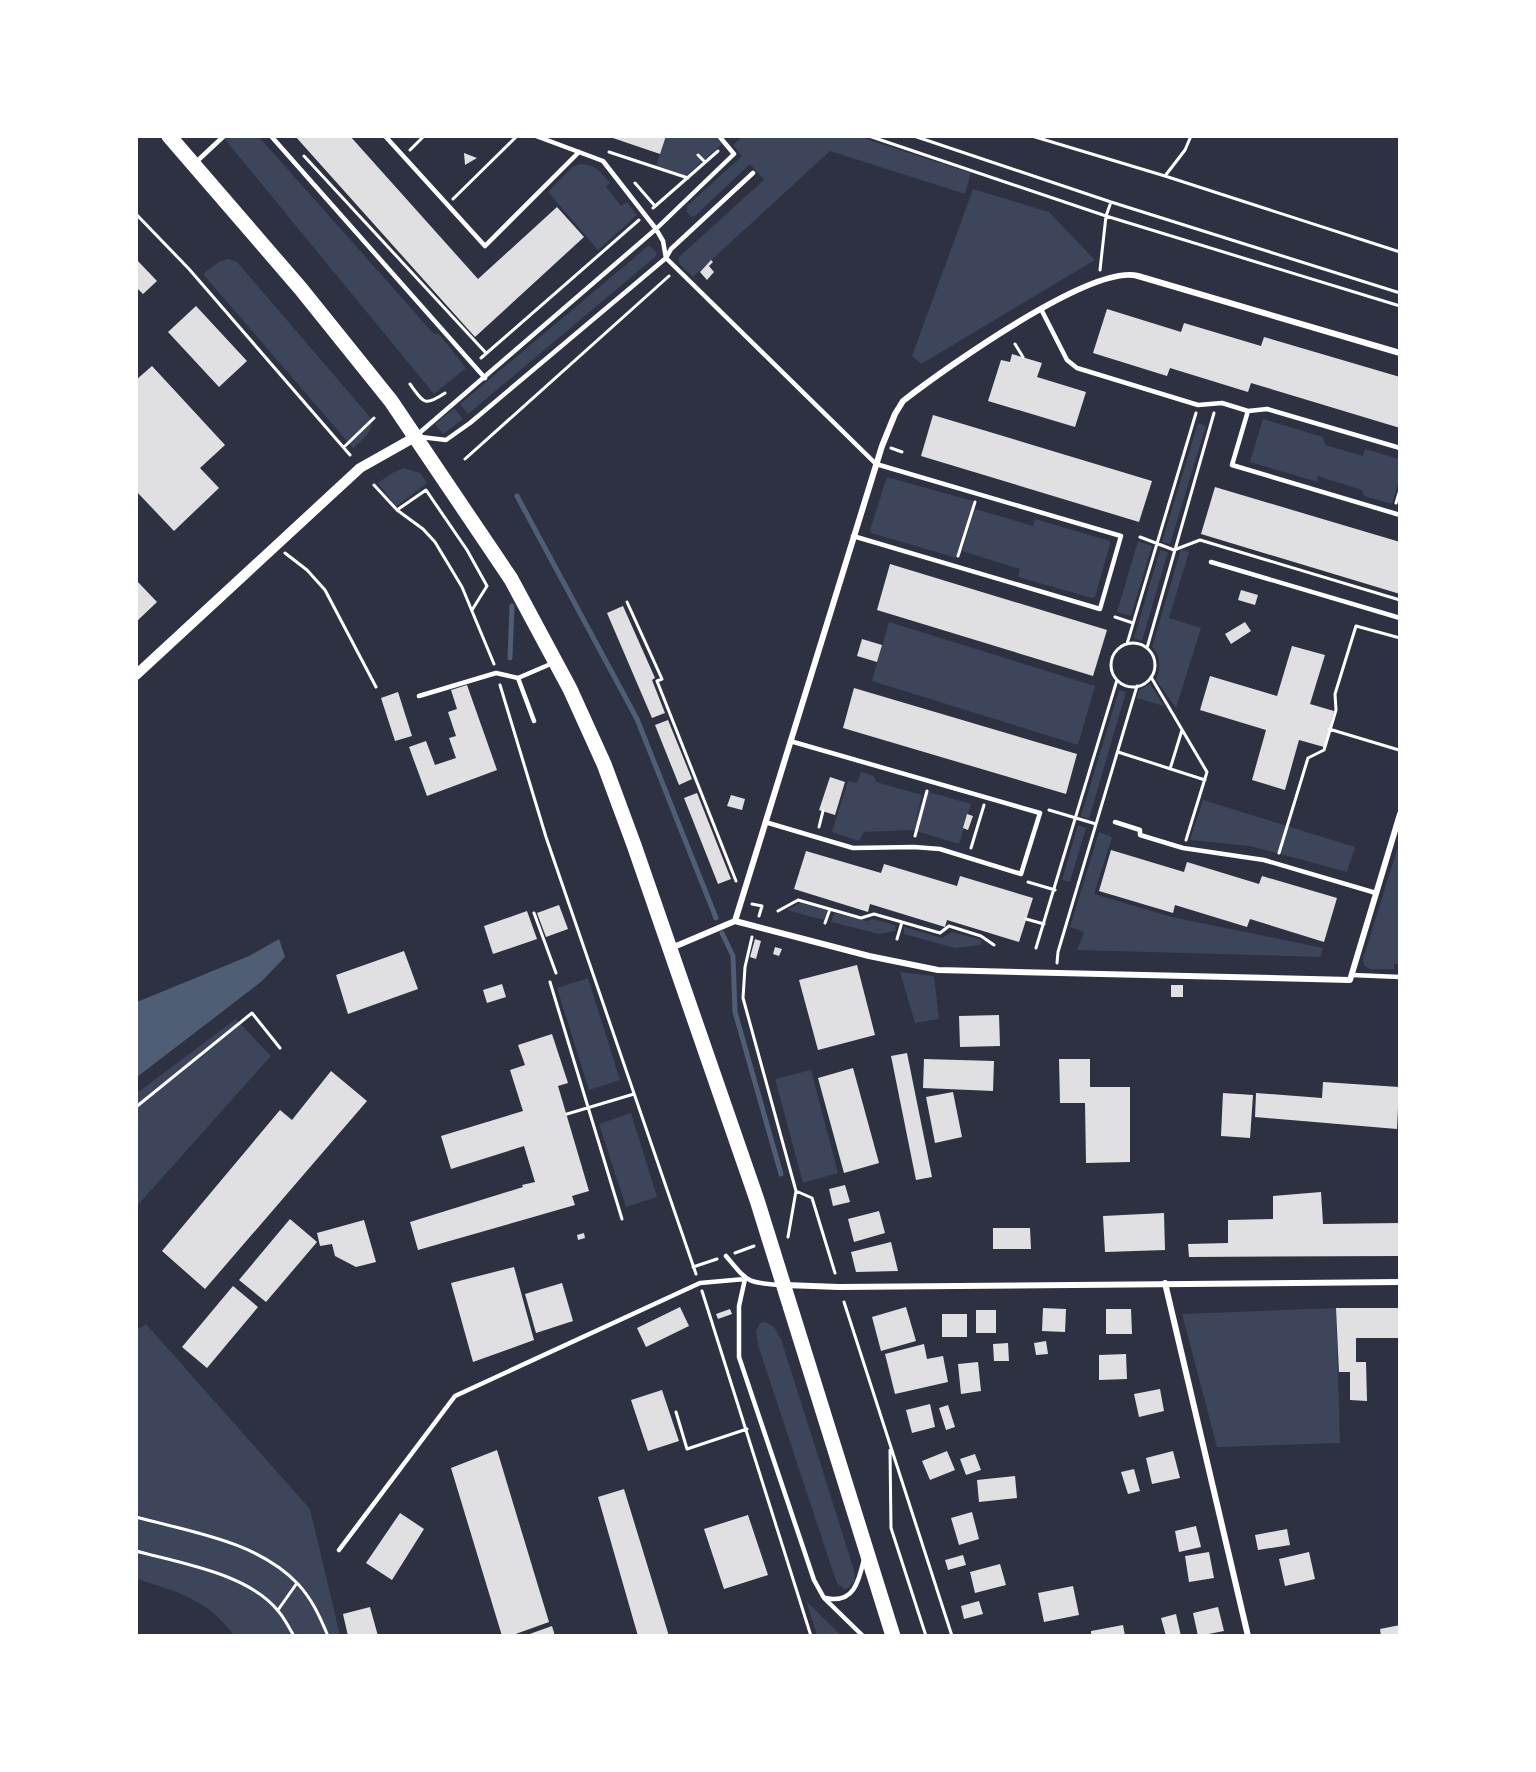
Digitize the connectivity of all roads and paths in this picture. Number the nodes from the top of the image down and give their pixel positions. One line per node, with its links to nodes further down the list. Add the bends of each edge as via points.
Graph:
1 (169, 136): 20 (highway)
2 (224, 136): 20 (lane)
3 (270, 136): 41 (lane)
4 (385, 136): 18 (lane)
5 (424, 136): 18 (path)
6 (518, 136): 25 (path)
7 (536, 136): 15 (lane)
8 (719, 136): 13 (lane)
9 (869, 136): 28 (path)
10 (914, 136): 24 (path)
11 (1032, 136): 22 (path)
12 (1191, 136): 22 (path)
13 (726, 144): 19 (path); 29 (lane, via 734,154)
14 (600, 149): 23 (path)
15 (579, 152): 25 (lane, via 485,246); 27 (lane, via 603,161)
16 (303, 154): 38 (path)
17 (698, 155): 19 (path)
18 (404, 156): 25 (lane)
19 (705, 162): 23 (path)
20 (194, 165): 49 (highway, via 301,289)
21 (753, 173): 31 (lane)
22 (1164, 176): 30 (path)
23 (688, 178): 27 (path)
24 (1111, 202): 28 (path); 34 (path)
25 (447, 204)
26 (136, 214): 50 (path)
27 (646, 214): 29 (lane); 38 (path)
28 (1106, 216): 33 (path); 35 (path)
29 (656, 230): 31 (lane); 42 (lane)
30 (1400, 252)
31 (666, 258): 32 (lane); 49 (lane, via 470,423 446,440)
32 (677, 269): 53 (path); 54 (lane)
33 (1098, 280): 36 (street); 39 (street, via 1133,274)
34 (1400, 293)
35 (1400, 306)
36 (1041, 309): 46 (lane, via 1072,366); 54 (street, via 1015,322 903,401 894,414)
37 (1015, 344): 40 (path)
38 (486, 353): 41 (path)
39 (1400, 353)
40 (1023, 357)
41 (474, 365): 42 (lane)
42 (485, 378): 49 (lane)
43 (410, 384): 44 (path, via 426,403)
44 (445, 393)
45 (1217, 404): 46 (lane); 47 (lane); 63 (path)
46 (1198, 405): 61 (path)
47 (1248, 411): 51 (lane, via 1267,409); 58 (lane, via 1232,465)
48 (374, 418): 50 (path)
49 (415, 437): 62 (street, via 360,468); 75 (highway, via 511,579)
50 (344, 447): 52 (path)
51 (1400, 448)
52 (350, 455)
53 (465, 459)
54 (876, 464): 56 (lane); 59 (street)
55 (374, 485): 57 (path)
56 (977, 495): 65 (path); 65 (lane, via 1121,536 1100,609)
57 (397, 510): 68 (path, via 435,542); 68 (path, via 426,490 487,586)
58 (1400, 515)
59 (853, 536): 65 (lane); 87 (street)
60 (1140, 537): 61 (path)
61 (1156, 544): 63 (path); 71 (path)
62 (277, 547): 77 (street); 82 (path, via 325,590)
63 (1174, 550): 66 (path, via 1200,540); 74 (path)
64 (1211, 562): 70 (lane)
65 (955, 567)
66 (1400, 600)
67 (627, 602): 109 (path, via 662,679 657,681 737,883)
68 (472, 610): 76 (path)
69 (1115, 617): 71 (path)
70 (1400, 618)
71 (1133, 622): 73 (path)
72 (1400, 638): 85 (path, via 1356,626 1335,694 1336,710)
73 (1127, 644): 74 (path); 80 (path, via 1118,649 1111,662)
74 (1147, 648): 78 (path, via 1155,665)
75 (555, 662): 79 (lane); 124 (highway, via 604,764)
76 (496, 673): 79 (lane); 83 (lane); 131 (path, via 546,837)
77 (136, 675)
78 (1151, 677): 81 (path); 86 (path)
79 (518, 678): 84 (lane)
80 (1117, 680): 81 (path, via 1126,686); 97 (path)
81 (1137, 686): 89 (path)
82 (376, 687)
83 (419, 696)
84 (534, 721)
85 (1330, 729): 88 (path); 106 (path, via 1324,750 1308,758)
86 (1182, 730): 90 (path); 91 (path, via 1207,772)
87 (790, 741): 92 (lane); 98 (street)
88 (1399, 750)
89 (1118, 752): 90 (path); 100 (path)
90 (1170, 769): 91 (path)
91 (1205, 780): 104 (path)
92 (930, 781): 93 (lane); 103 (path)
93 (986, 797): 95 (lane); 105 (path)
94 (823, 811): 102 (path)
95 (1040, 813): 97 (path, via 1042,808); 107 (lane)
96 (1400, 814): 101 (street)
97 (1076, 819): 100 (path); 108 (path)
98 (765, 822): 102 (lane); 109 (street)
99 (1115, 822): 104 (lane, via 1140,830 1140,835)
100 (1096, 825): 126 (path, via 1058,952)
101 (1397, 834): 110 (street)
102 (816, 837): 103 (lane, via 853,848)
103 (914, 847): 105 (lane, via 940,849)
104 (1183, 848): 106 (lane)
105 (968, 858): 107 (lane)
106 (1275, 863): 110 (lane)
107 (1021, 874): 108 (path, via 1020,879)
108 (1055, 890): 119 (path)
109 (744, 891): 116 (street)
110 (1376, 893): 127 (street)
111 (762, 906): 120 (path)
112 (830, 909): 113 (path, via 798,900); 117 (path, via 861,918 874,914); 118 (path)
113 (778, 911)
114 (534, 914): 125 (path)
115 (1026, 918): 119 (path)
116 (735, 921): 120 (street); 124 (street)
117 (902, 922): 121 (path); 122 (path, via 940,933 950,926 981,936)
118 (825, 923)
119 (1044, 924): 123 (path)
120 (755, 926): 126 (street, via 918,967); 135 (path, via 745,967 743,999)
121 (897, 939)
122 (994, 945)
123 (1036, 948)
124 (669, 949): 144 (highway)
125 (556, 973)
126 (1056, 974): 127 (street, via 1350,980)
127 (1352, 975): 128 (lane)
128 (1400, 977)
129 (550, 982): 133 (path)
130 (280, 1048): 132 (path, via 252,1013)
131 (634, 1094): 133 (path); 142 (path)
132 (136, 1107)
133 (588, 1107): 134 (path); 136 (path)
134 (567, 1114)
135 (796, 1191): 137 (path); 139 (path, via 812,1198)
136 (622, 1219)
137 (788, 1237)
138 (726, 1256): 140 (lane)
139 (835, 1273)
140 (745, 1279): 142 (lane); 144 (lane); 154 (lane, via 739,1297 739,1357 814,1580)
141 (1400, 1282): 143 (street)
142 (700, 1283): 147 (path); 151 (lane, via 455,1396)
143 (1165, 1283): 144 (street); 163 (street)
144 (783, 1285): 150 (highway)
145 (844, 1302): 148 (path)
146 (676, 1412): 147 (path, via 687,1449)
147 (747, 1429): 158 (path)
148 (890, 1446): 161 (path, via 891,1528); 162 (path)
149 (136, 1517): 153 (path, via 238,1545 270,1562)
150 (866, 1548): 154 (lane, via 859,1579 850,1594 837,1601); 160 (highway)
151 (339, 1550)
152 (136, 1551): 155 (path, via 221,1574 254,1591)
153 (297, 1583): 155 (path); 157 (path, via 317,1610)
154 (824, 1598): 159 (lane)
155 (278, 1610): 156 (path)
156 (294, 1635)
157 (328, 1635)
158 (811, 1635)
159 (863, 1635)
160 (893, 1635)
161 (926, 1635)
162 (952, 1635)
163 (1248, 1635)

